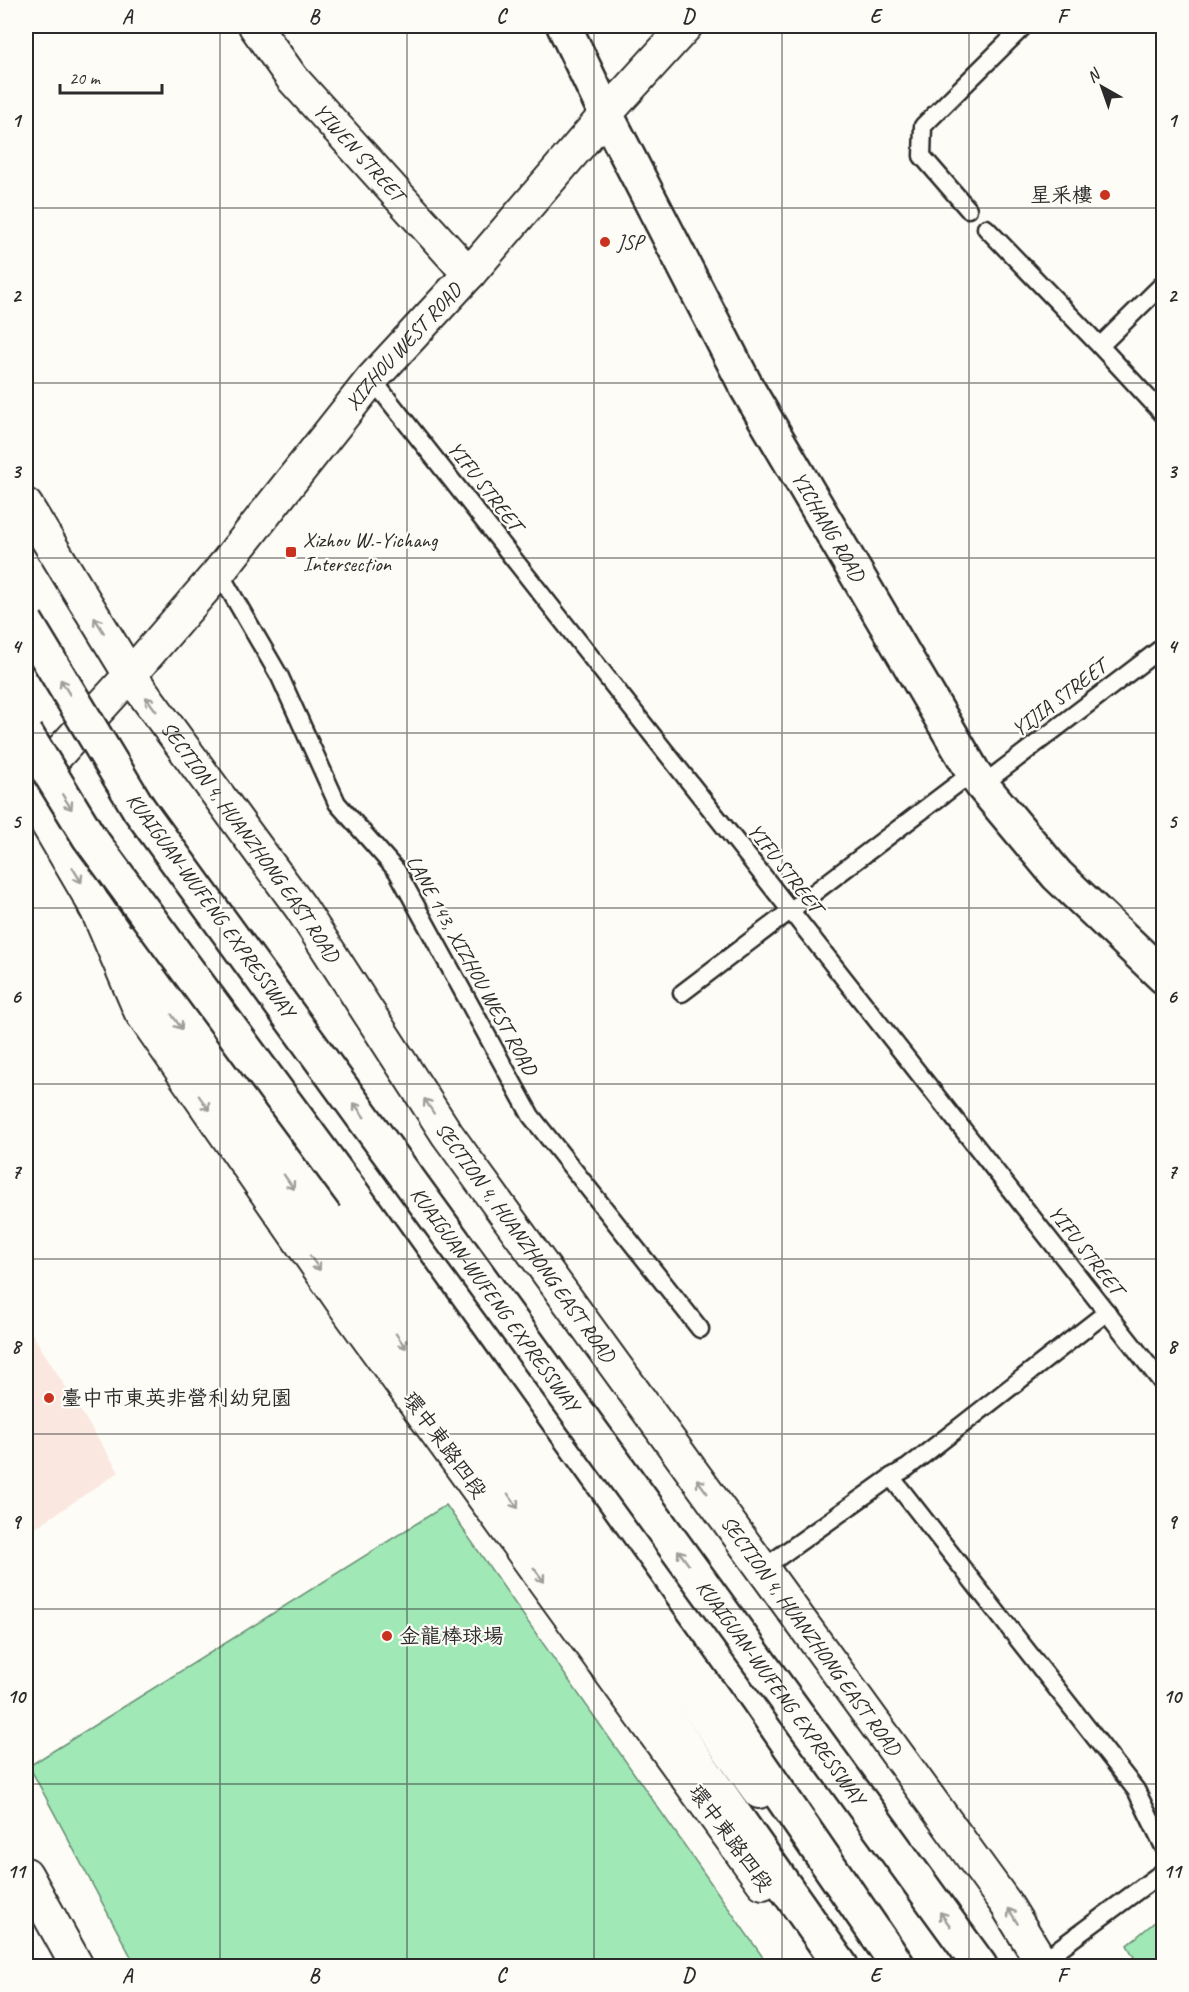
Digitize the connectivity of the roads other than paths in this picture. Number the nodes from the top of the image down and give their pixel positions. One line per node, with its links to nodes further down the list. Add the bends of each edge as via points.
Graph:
1 (255, 26): 8 (street, YIWEN STREET, via 292,78)
2 (564, 26): 5 (main road, YICHANG ROAD)
3 (686, 26): 5 (street, XIZHOU WEST ROAD)
4 (1024, 26): 6 (lane, via 923,126 922,156)
5 (606, 114): 8 (street, XIZHOU WEST ROAD); 19 (main road, YICHANG ROAD, via 747,388)
6 (968, 209)
7 (986, 228): 10 (lane)
8 (469, 274): 11 (street, XIZHOU WEST ROAD)
9 (1164, 283): 10 (lane)
10 (1100, 346): 12 (lane)
11 (372, 379): 14 (street, XIZHOU WEST ROAD); 22 (lane, YIFU STREET)
12 (1164, 415)
13 (26, 505): 17 (street, SECTION 4, HUANZHONG EAST ROAD, one-way to 13)
14 (219, 572): 17 (street, XIZHOU WEST ROAD); 26 (lane, LANE 143, XIZHOU WEST ROAD, via 280,676 337,803 397,871 531,1116)
15 (26, 622): 39 (main road, KUAIGUAN-WUFENG EXPRESSWAY, one-way to 15, bridge, via 140,808)
16 (1164, 646): 19 (lane, YIJIA STREET)
17 (130, 675): 20 (street, XIZHOU WEST ROAD); 29 (street, SECTION 4, HUANZHONG EAST ROAD, one-way to 17, via 447,1134 301,908)
18 (26, 734): 38 (main road, one-way to 38, bridge, via 89,837 375,1226 729,1720)
19 (977, 779): 22 (lane, YIJIA STREET); 23 (main road, YICHANG ROAD, via 1057,875)
20 (26, 789): 21 (street, one-way to 21)
21 (95, 906): 35 (street, 環中東路四段, one-way to 35, via 140,1011 349,1312); 36 (main road, one-way to 36); 37 (street, via 190,1001)
22 (790, 911): 24 (lane, YIJIA STREET); 25 (lane, YIFU STREET)
23 (1164, 977)
24 (682, 993)
25 (1107, 1312): 27 (lane, YIFU STREET); 28 (lane)
26 (700, 1329)
27 (1164, 1385)
28 (891, 1477): 29 (lane); 30 (lane, via 1136,1790)
29 (762, 1569): 33 (street, SECTION 4, HUANZHONG EAST ROAD, one-way to 29, via 1006,1904)
30 (1164, 1847)
31 (1164, 1870): 33 (lane)
32 (26, 1874): 34 (street)
33 (1042, 1964)
34 (77, 1966)
35 (824, 1966)
36 (841, 1966)
37 (885, 1966)
38 (898, 1966)
39 (980, 1966)

